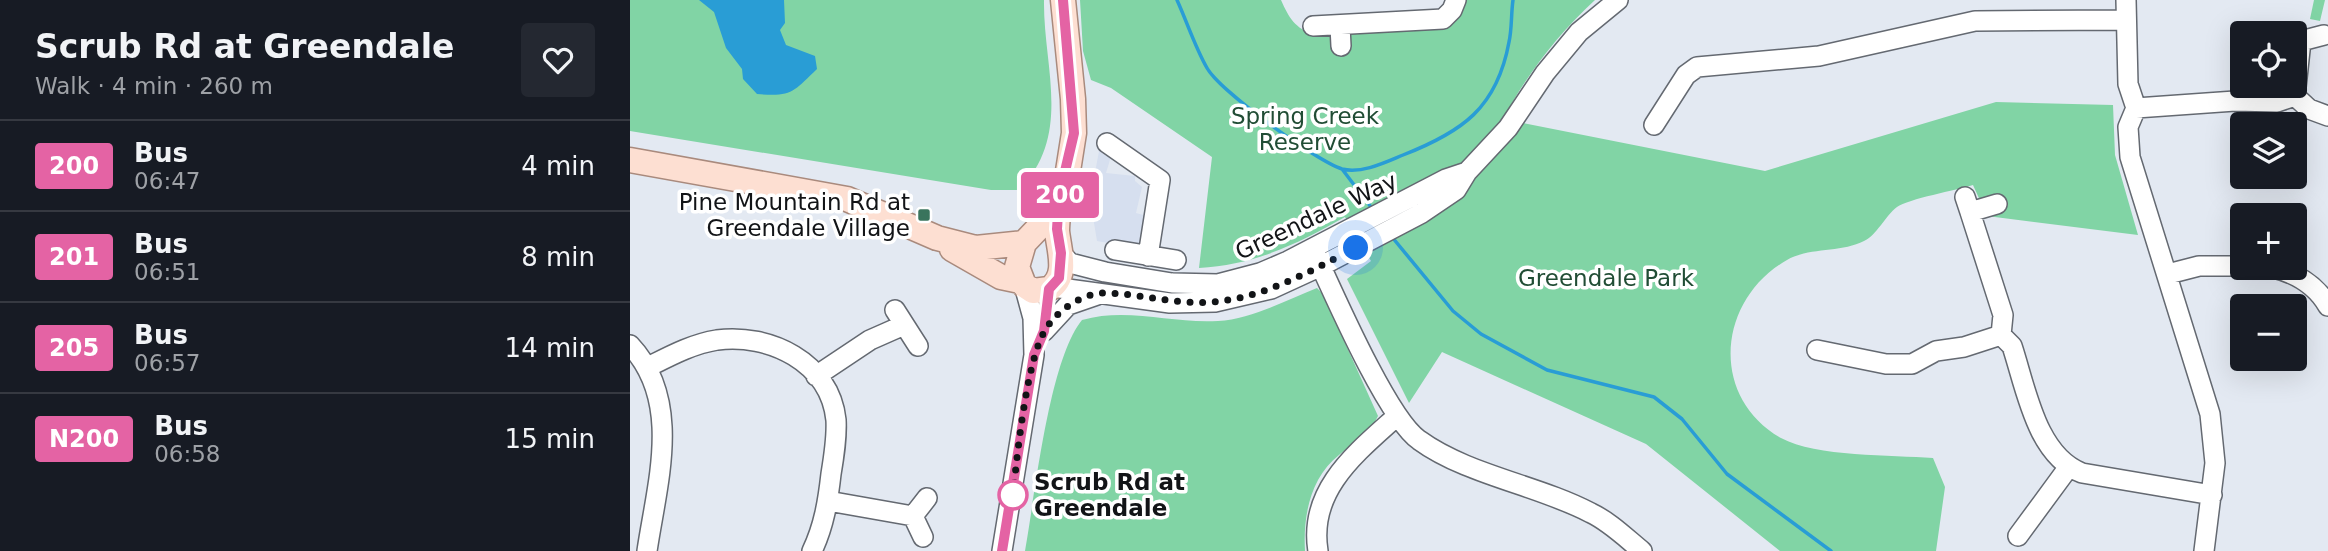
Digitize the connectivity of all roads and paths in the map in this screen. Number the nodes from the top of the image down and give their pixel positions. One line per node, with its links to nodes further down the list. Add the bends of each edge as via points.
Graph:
1 (1063, 0): 17 (main road, via 1074,133)
2 (1456, 0): 6 (street, via 1443,19)
3 (1618, 0): 24 (street, Greendale Way, via 1579,32 1455,190)
4 (2126, 10): 12 (street, via 2128,84); 14 (street, via 1975,21 1819,56 1698,67 1686,75)
5 (1313, 26): 6 (street)
6 (1340, 26): 9 (street)
7 (2307, 35): 8 (street)
8 (2324, 35)
9 (1341, 46)
10 (2290, 98): 12 (street, via 2277,103)
11 (2297, 98): 13 (street, via 2309,109)
12 (2136, 108): 27 (street, via 2129,127 2130,158)
13 (2328, 116)
14 (1654, 125)
15 (1107, 143): 23 (street, via 1160,180)
16 (630, 160): 19 (main road, via 847,199)
17 (1059, 197): 20 (main road); 21 (main road)
18 (1997, 204): 34 (street, via 1968,204 2003,315)
19 (937, 238): 20 (main road, via 976,248); 29 (main road, via 1001,277)
20 (1027, 240): 21 (main road, via 1048,233); 29 (main road, via 1017,267)
21 (1060, 248): 24 (street, Greendale Way, via 1070,263 1105,272 1218,285); 30 (main road, via 1059,278)
22 (1115, 250): 23 (street)
23 (1148, 256): 25 (street)
24 (1317, 258): 31 (street, Greendale Way, via 1272,289 1215,302 1170,303); 41 (street)
25 (1176, 260)
26 (2230, 266): 27 (street, via 2199,266)
27 (2168, 274): 43 (street, via 2210,414 2215,463)
28 (2304, 280): 32 (street)
29 (1022, 283): 30 (main road, via 1033,290); 38 (street, via 1033,318)
30 (1051, 288): 31 (street, Greendale Way); 33 (street)
31 (1105, 292): 33 (street, via 1068,305)
32 (2328, 306)
33 (1044, 331): 38 (street)
34 (2001, 335): 37 (street, via 1936,351 1912,364 1886,364); 42 (street, via 2012,346 2041,433)
35 (630, 345): 39 (street)
36 (918, 346): 40 (street, via 900,317)
37 (1817, 350)
38 (1034, 355): 51 (street)
39 (648, 367): 40 (street, via 716,340 747,339 772,342 802,358); 49 (street, via 659,396 663,442)
40 (816, 376): 45 (street, via 836,418)
41 (1397, 416): 52 (street, via 1329,485 1319,510); 53 (street, via 1417,439 1441,453 1589,512)
42 (2068, 468): 43 (street); 47 (street)
43 (2212, 495): 54 (street)
44 (927, 498): 46 (street)
45 (828, 501): 46 (street); 50 (street)
46 (913, 516): 48 (street)
47 (2018, 536)
48 (923, 537)
49 (647, 551)
50 (812, 551)
51 (1002, 551)
52 (1318, 551)
53 (1642, 551)
54 (2204, 551)

